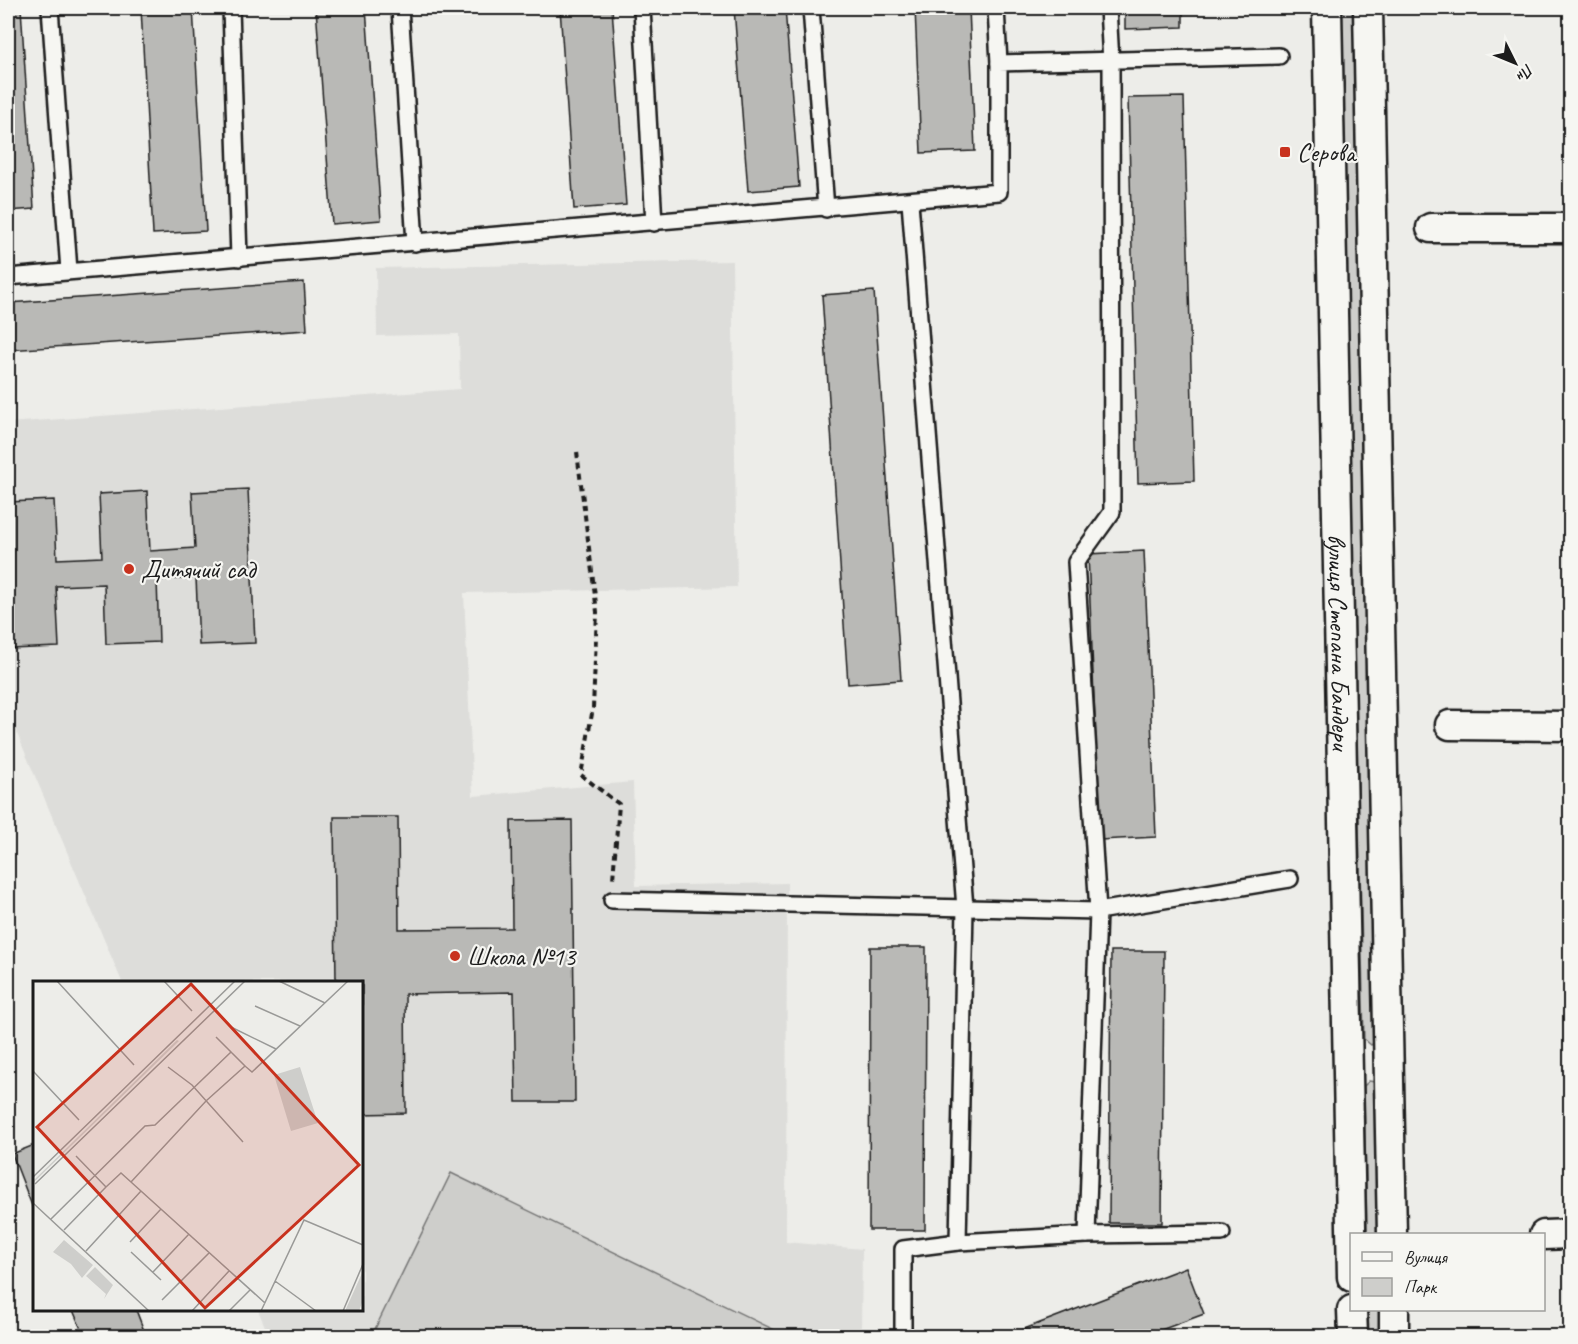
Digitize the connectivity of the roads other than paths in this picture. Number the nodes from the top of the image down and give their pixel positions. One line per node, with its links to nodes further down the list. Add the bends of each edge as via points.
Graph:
1 (50, 8): 20 (lane)
2 (231, 8): 19 (lane)
3 (400, 8): 18 (lane)
4 (642, 8): 15 (lane)
5 (811, 8): 14 (lane)
6 (996, 8): 12 (lane)
7 (1108, 8): 11 (lane)
8 (1327, 8): 28 (street, вулиця Степана Бандери)
9 (1368, 8): 29 (street, вулиця Степана Бандери)
10 (1280, 56): 11 (lane)
11 (1111, 62): 12 (lane); 27 (lane, via 1112,512 1076,562)
12 (999, 63): 13 (lane, via 999,192)
13 (910, 202): 14 (lane); 26 (lane)
14 (826, 209): 15 (lane)
15 (654, 223): 18 (lane)
16 (1431, 228): 17 (street)
17 (1570, 228)
18 (415, 243): 19 (lane)
19 (239, 258): 20 (lane)
20 (69, 272): 21 (lane)
21 (8, 277)
22 (1450, 725): 23 (street)
23 (1570, 726)
24 (1290, 879): 27 (lane)
25 (612, 900): 26 (lane)
26 (965, 908): 27 (lane); 38 (lane)
27 (1098, 912): 36 (lane)
28 (1347, 1046): 29 (street, via 1369,1057); 30 (street, вулиця Степана Бандери)
29 (1388, 1046): 31 (street, вулиця Степана Бандери)
30 (1348, 1078): 31 (street, via 1369,1069); 33 (street, вулиця Степана Бандери)
31 (1389, 1080): 34 (street, вулиця Степана Бандери)
32 (1222, 1233): 36 (lane)
33 (1351, 1233)
34 (1392, 1233)
35 (1570, 1234): 37 (street)
36 (1088, 1235): 38 (lane)
37 (1545, 1235)
38 (958, 1242): 41 (lane, via 903,1249)
39 (1352, 1311): 42 (street)
40 (1394, 1311): 43 (street)
41 (903, 1336)
42 (1353, 1336)
43 (1394, 1336)

